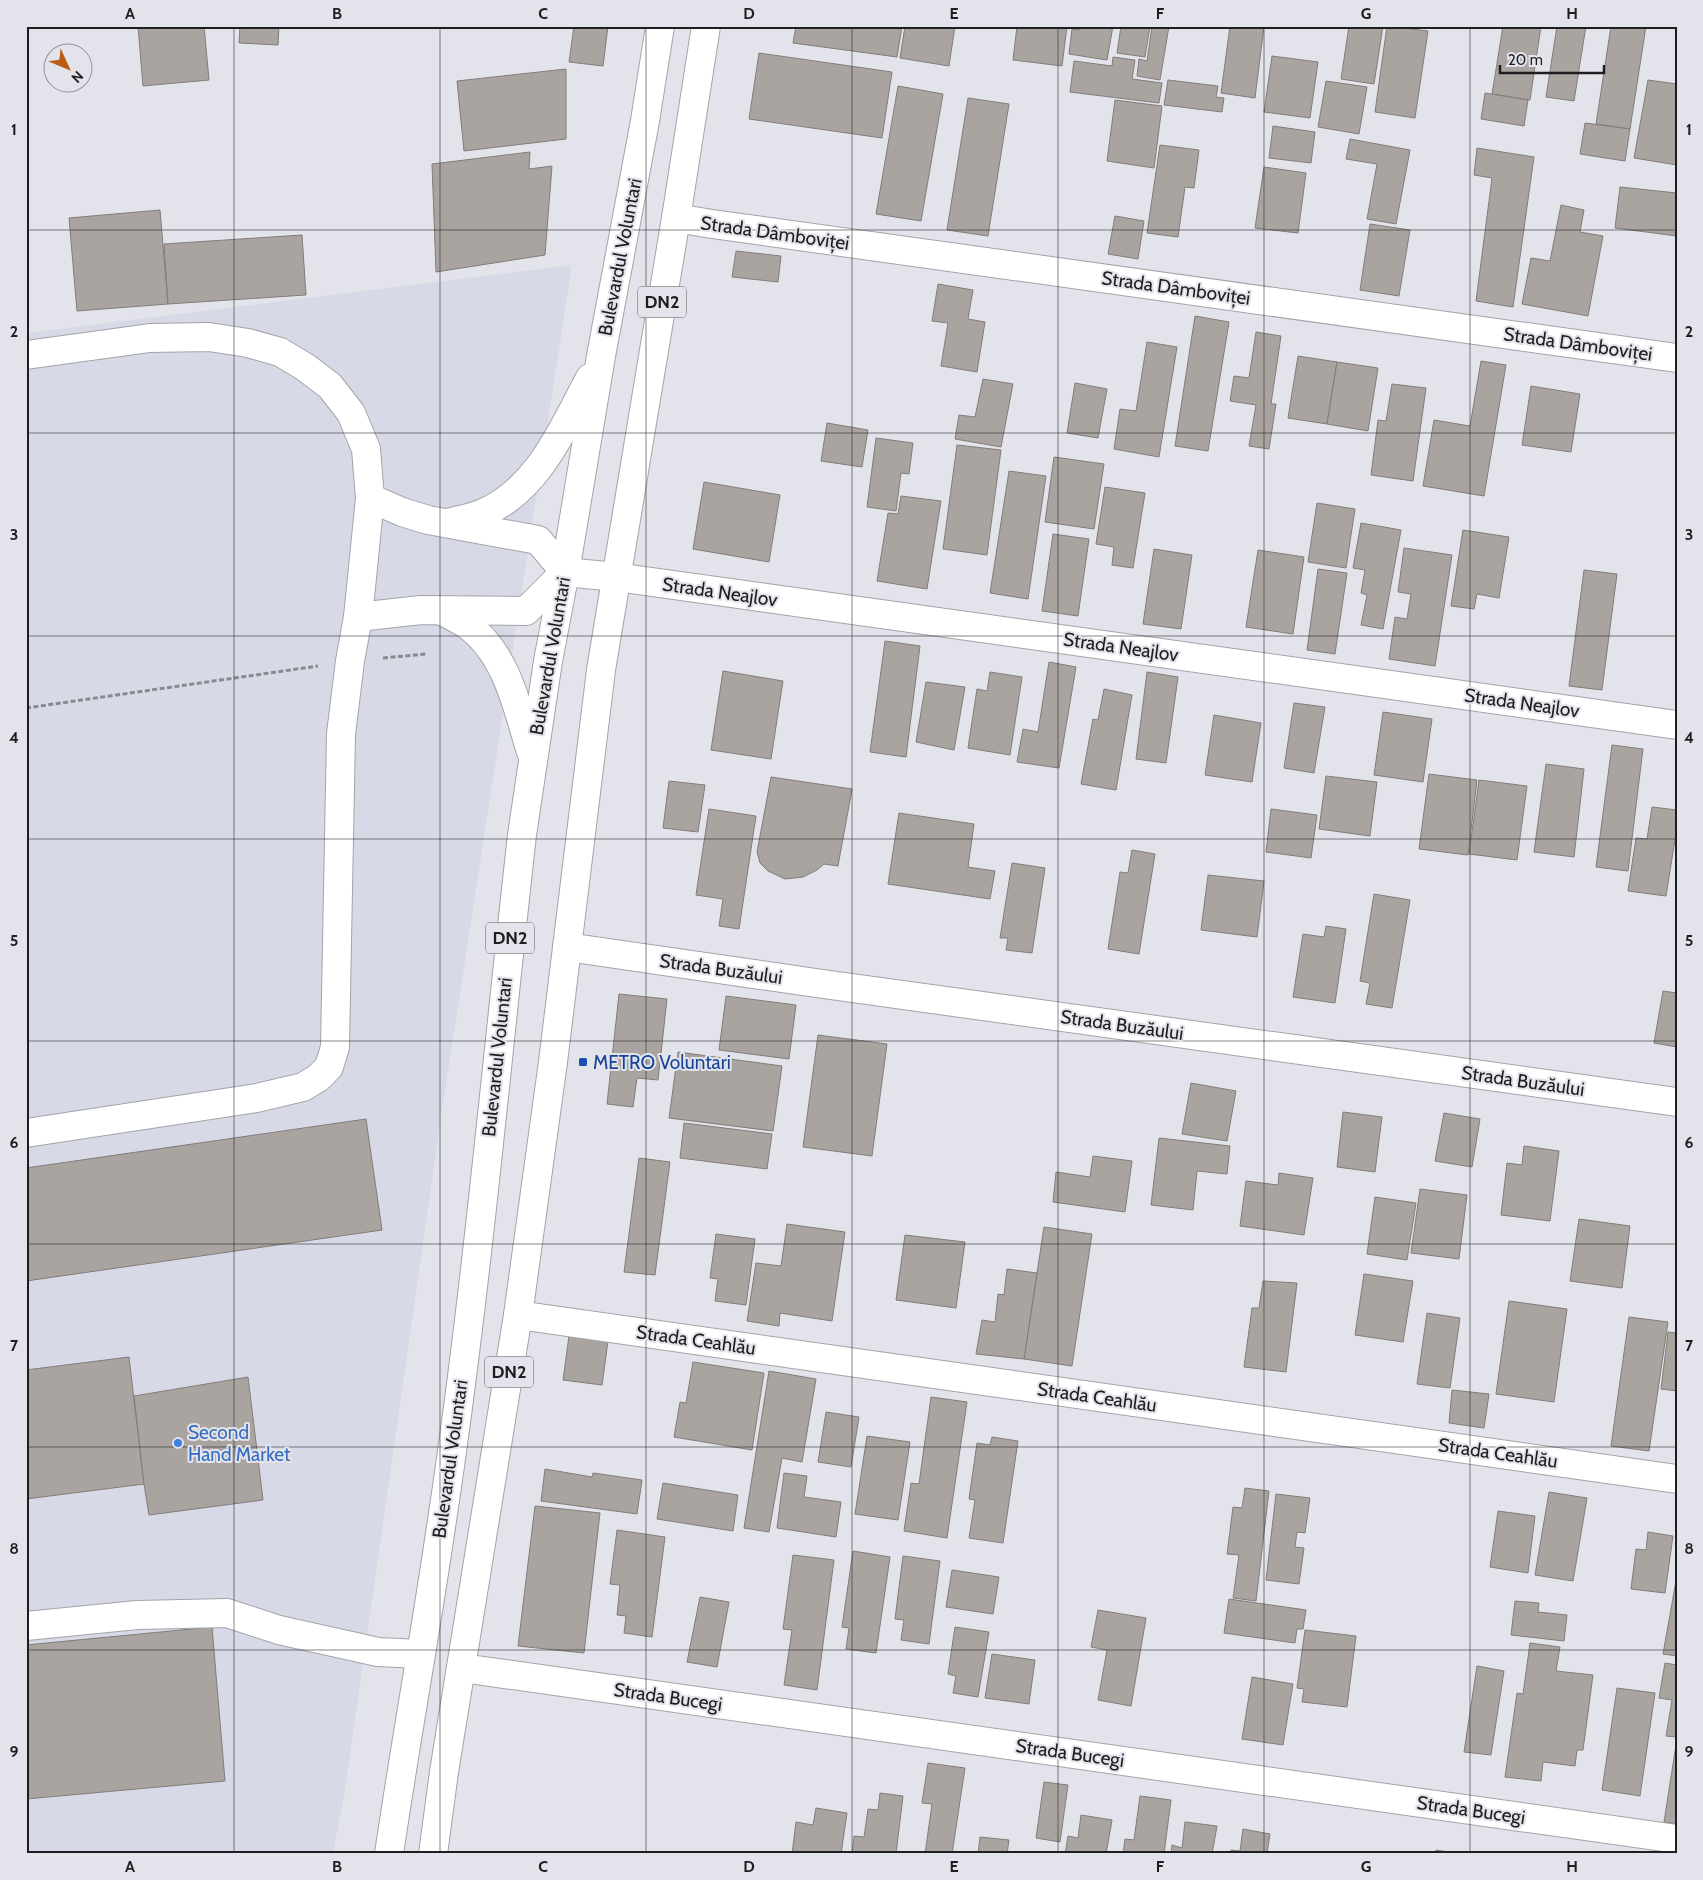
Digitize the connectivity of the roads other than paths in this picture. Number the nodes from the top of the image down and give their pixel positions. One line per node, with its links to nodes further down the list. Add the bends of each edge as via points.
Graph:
1 (660, 26): 5 (main road, Bulevardul Voluntari / DN2, via 646,121)
2 (706, 26): 3 (main road, DN2)
3 (676, 218): 6 (main road, Strada Dâmboviței); 10 (main road, DN2)
4 (26, 355): 7 (main road, via 150,338 209,337 280,352 306,366 330,386 351,413 366,449)
5 (601, 356): 8 (main road, via 557,439 524,486 503,503 481,514); 9 (main road, Bulevardul Voluntari / DN2)
6 (1677, 358)
7 (370, 498): 8 (main road, via 402,512); 12 (main road)
8 (448, 523): 9 (main road, via 538,540)
9 (566, 572): 10 (main road, Strada Neajlov); 11 (main road, via 526,611); 14 (main road, Bulevardul Voluntari / DN2)
10 (616, 577): 13 (main road, Strada Neajlov); 15 (main road, DN2)
11 (442, 611): 12 (main road); 14 (main road, via 466,624 496,657 506,675)
12 (358, 617): 17 (main road, via 341,734 335,1047 329,1067 303,1088)
13 (1677, 725)
14 (532, 757): 21 (main road, Bulevardul Voluntari / DN2, via 469,1319)
15 (567, 947): 16 (main road, Strada Buzăului); 18 (main road, DN2)
16 (1677, 1102)
17 (26, 1133)
18 (518, 1315): 19 (main road, Strada Ceahlău); 22 (main road, DN2)
19 (1677, 1479)
20 (26, 1626): 21 (main road, via 137,1615 227,1613 280,1630 378,1652)
21 (420, 1654): 24 (main road, Bulevardul Voluntari / DN2)
22 (462, 1668): 23 (main road, Strada Bucegi); 25 (main road, DN2)
23 (1677, 1839)
24 (389, 1854)
25 (433, 1854)

